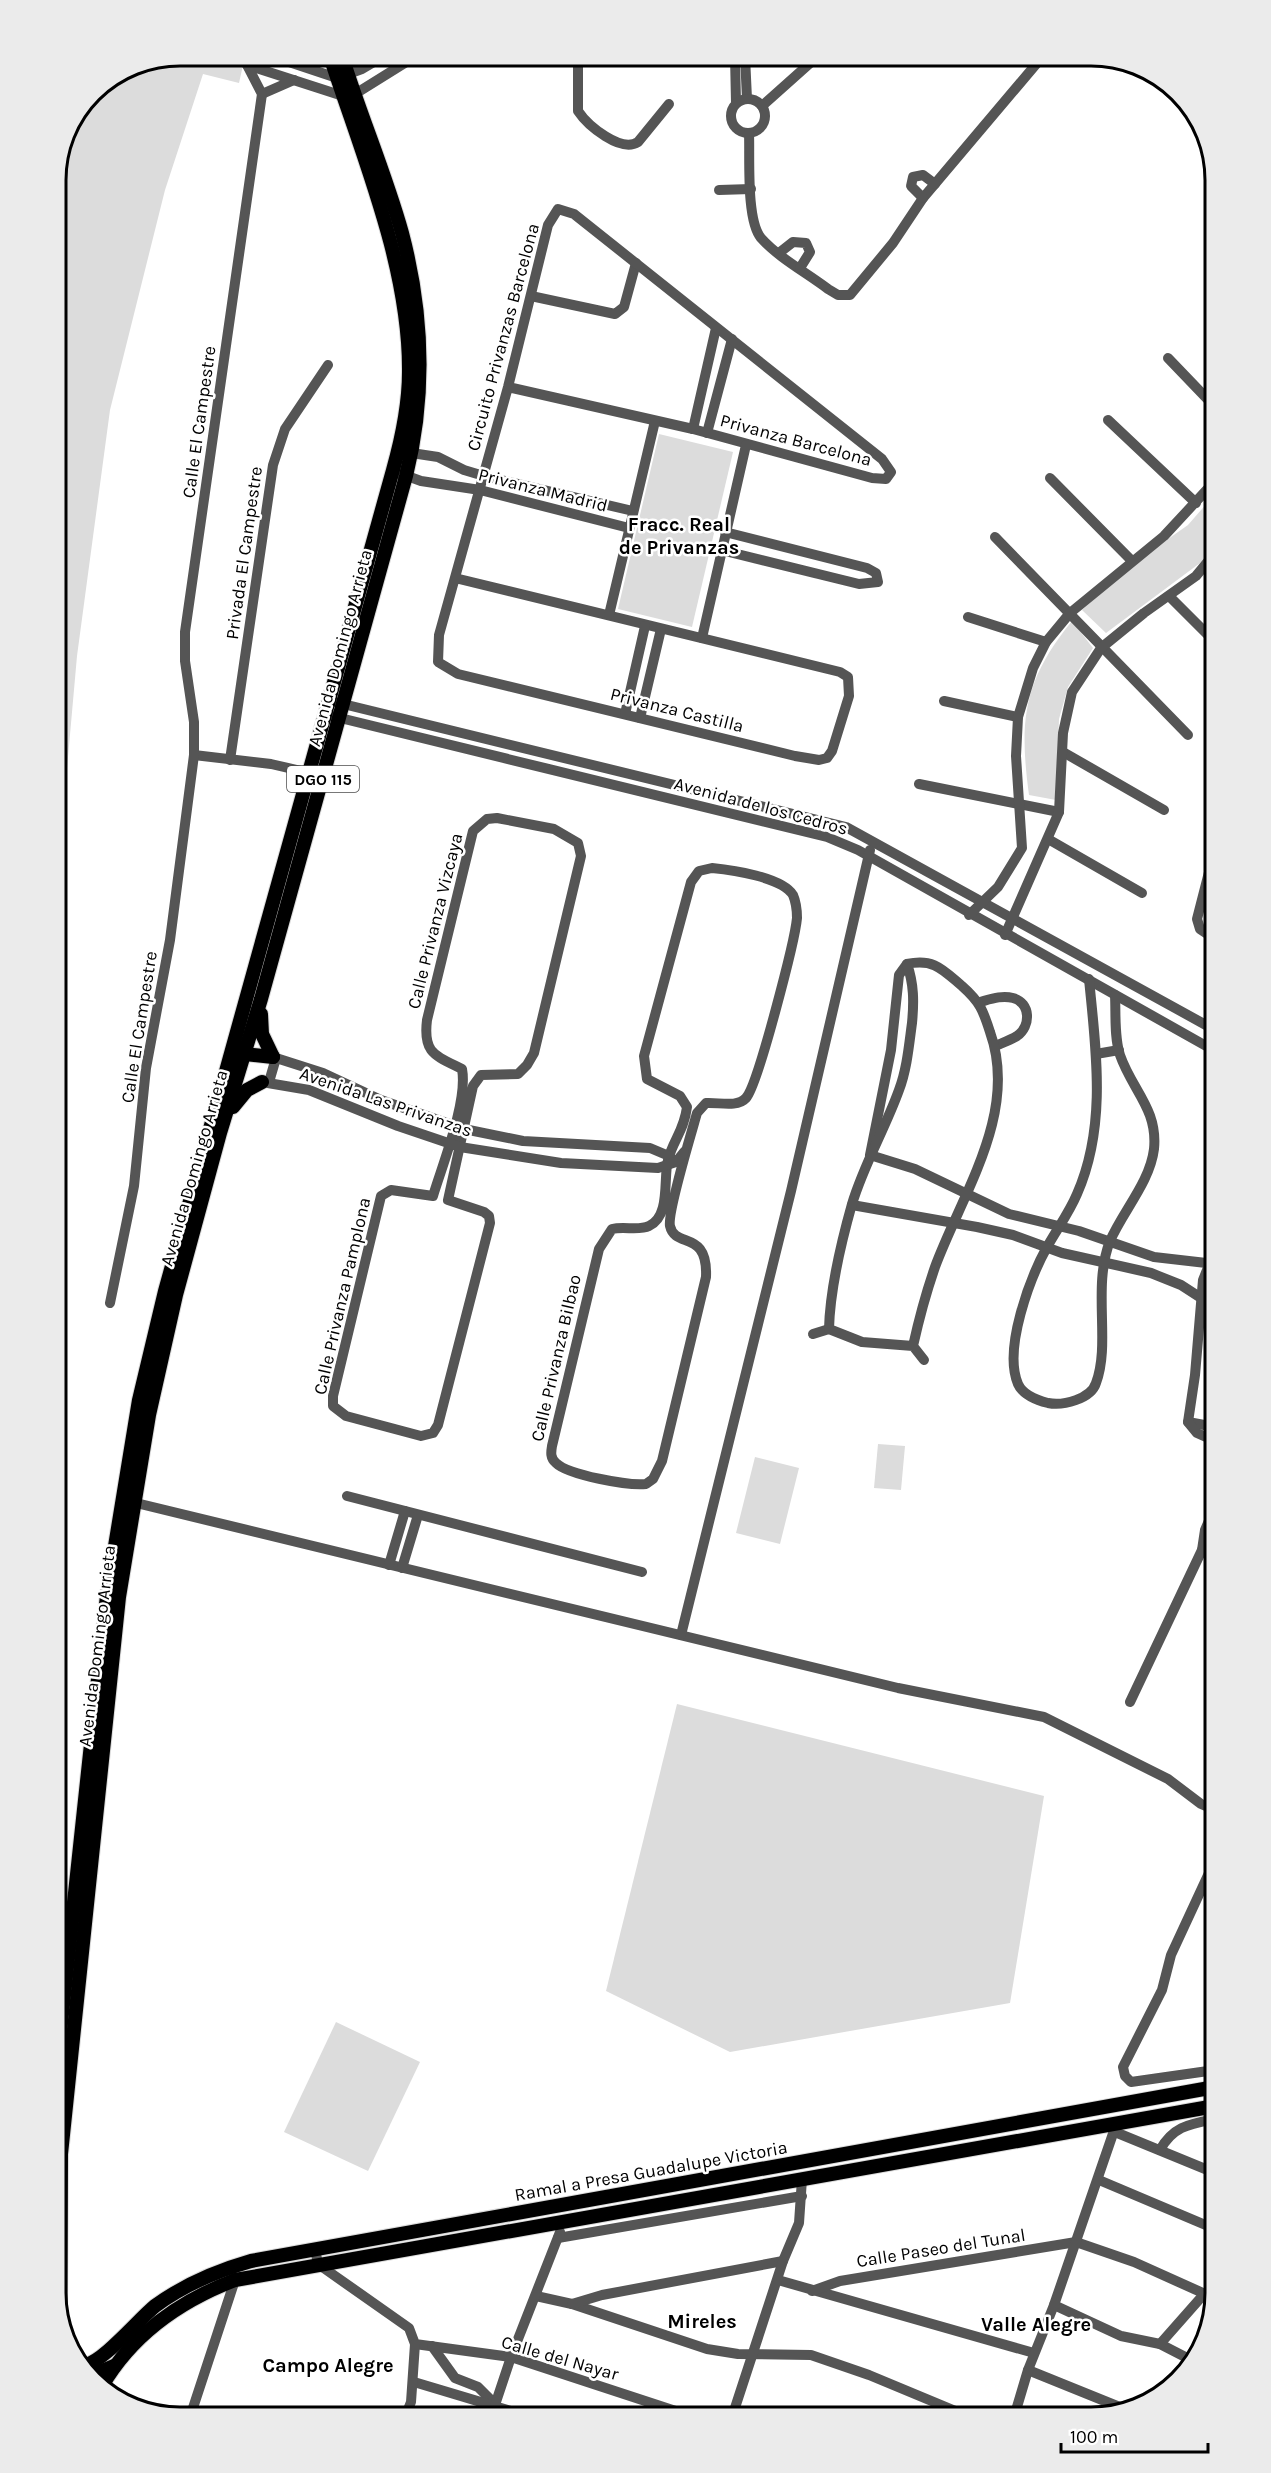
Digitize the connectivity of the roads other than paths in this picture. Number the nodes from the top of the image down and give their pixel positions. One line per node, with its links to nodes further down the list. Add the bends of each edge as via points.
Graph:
1 (250, 66): 15 (street)
2 (262, 66): 14 (street)
3 (307, 66): 13 (street)
4 (336, 66): 13 (main road, Avenida Domingo Arrieta / DGO 115)
5 (342, 66): 13 (main road, Avenida Domingo Arrieta / DGO 115)
6 (364, 66): 13 (street)
7 (399, 66): 16 (street)
8 (578, 66): 19 (street, via 578,111 622,145 633,146 638,142)
9 (735, 66): 18 (street)
10 (745, 66): 17 (street)
11 (807, 66): 20 (street)
12 (1035, 66): 22 (street)
13 (343, 76): 16 (main road, Avenida Domingo Arrieta / DGO 115)
14 (294, 80): 15 (street); 16 (street)
15 (262, 94): 76 (street, Calle El Campestre, via 185,632 184,661 194,722)
16 (349, 95): 42 (main road, Avenida Domingo Arrieta / DGO 115, via 402,232 415,296 421,378)
17 (747, 99): 18 (street); 20 (street)
18 (736, 103): 21 (street, via 731,111 732,123)
19 (669, 104)
20 (762, 106): 21 (street, via 764,122)
21 (749, 133): 23 (street)
22 (935, 184): 25 (street); 25 (street, via 923,175 913,177 912,186)
23 (751, 189): 24 (street); 27 (street, via 756,231)
24 (719, 190)
25 (923, 198): 29 (street, via 850,296 837,295)
26 (558, 209): 28 (street, Privanza Barcelona, via 574,214); 30 (street, Circuito Privanzas Barcelona, via 548,225)
27 (779, 253): 29 (street); 29 (street, via 793,242 806,243 810,252)
28 (636, 263): 30 (street, via 627,301 615,314); 31 (street, Privanza Barcelona)
29 (800, 268)
30 (531, 296): 35 (street, Circuito Privanzas Barcelona)
31 (717, 328): 32 (street, Privanza Barcelona); 39 (street)
32 (732, 339): 40 (street); 41 (street, Privanza Barcelona, via 882,459 891,472 886,478 872,478)
33 (1168, 358): 36 (street)
34 (328, 365): 77 (street, Privada El Campestre, via 285,429 273,465)
35 (508, 387): 37 (street, Privanza Barcelona); 45 (street, Circuito Privanzas Barcelona)
36 (1205, 396)
37 (656, 420): 39 (street, Privanza Barcelona); 51 (street)
38 (1108, 420): 50 (street)
39 (693, 429): 40 (street, Privanza Barcelona)
40 (707, 433): 41 (street, Privanza Barcelona)
41 (746, 445): 53 (street)
42 (405, 452): 43 (street, Privanza Madrid, via 438,457); 44 (main road, Avenida Domingo Arrieta / DGO 115)
43 (453, 465): 45 (street, Privanza Madrid); 47 (street)
44 (400, 473): 47 (street, Privanza Madrid); 70 (main road, Avenida Domingo Arrieta / DGO 115)
45 (484, 476): 48 (street, Privanza Castilla); 51 (street, Privanza Madrid)
46 (1050, 478): 56 (street)
47 (448, 484): 48 (street, Privanza Madrid)
48 (480, 490): 52 (street, Privanza Madrid); 58 (street, Privanza Castilla)
49 (1205, 493): 50 (street)
50 (1196, 503): 56 (street)
51 (633, 512): 52 (street)
52 (629, 528): 61 (street)
53 (725, 532): 55 (street); 55 (street, via 867,568 876,573 879,582 859,584)
54 (995, 537): 60 (street)
55 (721, 550): 66 (street)
56 (1132, 561): 60 (street)
57 (1205, 565): 59 (street)
58 (455, 578): 61 (street, Privanza Castilla); 71 (street, Privanza Castilla, via 436,651 438,662 446,669)
59 (1169, 596): 65 (street); 68 (street)
60 (1070, 612): 67 (street); 68 (street)
61 (609, 615): 63 (street, Privanza Castilla)
62 (968, 617): 67 (street)
63 (645, 626): 64 (street, Privanza Castilla); 71 (street)
64 (661, 629): 66 (street, Privanza Castilla); 72 (street)
65 (1205, 632)
66 (702, 638): 72 (street, Privanza Castilla, via 829,668 848,677 849,696 827,758 795,756)
67 (1046, 642): 73 (street, via 1033,668)
68 (1101, 648): 74 (street); 75 (street, via 1072,692 1066,711)
69 (944, 701): 73 (street)
70 (334, 709): 78 (main road, Avenida Domingo Arrieta / DGO 115); 79 (main road, Avenida Domingo Arrieta / DGO 115); 85 (street, Avenida de los Cedros, via 831,822); 86 (street, Avenida de los Cedros, via 827,837)
71 (625, 714): 72 (street, Privanza Castilla)
72 (640, 717)
73 (1018, 717): 81 (street)
74 (1188, 735)
75 (1063, 752): 82 (street); 83 (street)
76 (194, 755): 77 (street); 129 (street, Calle El Campestre, via 170,940 147,1068 134,1186)
77 (230, 760): 78 (street)
78 (309, 773): 79 (street); 107 (main road, Avenida Domingo Arrieta / DGO 115)
79 (323, 777): 99 (main road, Avenida Domingo Arrieta / DGO 115)
80 (919, 784): 81 (street)
81 (1020, 805): 83 (street); 87 (street, via 1022,848)
82 (1164, 810)
83 (1059, 812): 84 (street)
84 (1048, 838): 88 (street); 90 (street)
85 (872, 841): 86 (street); 91 (street, Avenida de los Cedros)
86 (868, 857): 92 (street, Avenida de los Cedros); 147 (street, via 791,1191)
87 (1016, 861): 88 (street); 91 (street)
88 (1032, 872): 93 (street)
89 (1205, 888): 94 (street, via 1197,919)
90 (1142, 893)
91 (982, 902): 92 (street); 93 (street, Avenida de los Cedros)
92 (969, 915): 95 (street, Avenida de los Cedros)
93 (1014, 919): 95 (street); 101 (street, Avenida de los Cedros)
94 (1205, 932)
95 (1005, 935): 97 (street, Avenida de los Cedros)
96 (907, 964): 100 (street, via 928,962 942,969); 114 (street, via 899,975 891,1050); 114 (street, via 914,1000 908,1053 900,1088)
97 (1089, 979): 98 (street, Avenida de los Cedros); 105 (street)
98 (1115, 995): 102 (street, Avenida de los Cedros); 104 (street)
99 (261, 999): 106 (main road, via 262,1034); 107 (main road, Avenida Domingo Arrieta / DGO 115)
100 (980, 1002): 103 (street); 103 (street, via 1000,997 1015,999 1025,1007 1025,1028)
101 (1205, 1024)
102 (1205, 1045)
103 (995, 1046): 117 (street, via 997,1094 992,1126)
104 (1119, 1050): 105 (street); 121 (street, via 1127,1073 1153,1118 1154,1150)
105 (1096, 1054): 120 (street, via 1096,1121 1090,1160)
106 (275, 1057): 107 (main road); 108 (street); 109 (street, Avenida Las Privanzas)
107 (235, 1064): 108 (main road); 110 (main road, Avenida Domingo Arrieta / DGO 115); 126 (main road, Avenida Domingo Arrieta / DGO 115)
108 (266, 1082): 110 (main road, via 239,1096); 112 (street, Avenida Las Privanzas, via 309,1090)
109 (459, 1127): 109 (street, Calle Privanza Vizcaya, via 476,1079 488,1074 518,1074 534,1053 581,856 578,843 554,829 497,818 487,819 473,831 426,1032 428,1048 462,1069); 112 (street, Calle Privanza Pamplona); 113 (street, Calle Privanza Pamplona); 115 (street, Avenida Las Privanzas, via 532,1142 650,1148)
110 (220, 1133): 126 (main road, Avenida Domingo Arrieta / DGO 115)
111 (690, 1137): 115 (street, via 684,1154); 115 (street, via 702,1106 737,1103 750,1093 797,918 792,894 783,886 712,868 699,871 691,882 644,1056 647,1079 680,1096 687,1107); 116 (street)
112 (448, 1143): 113 (street, Avenida Las Privanzas); 113 (street, Calle Privanza Pamplona, via 433,1196 391,1190 381,1196 333,1396 333,1406 346,1416 421,1436 433,1433 438,1425 490,1223 484,1212 448,1200)
113 (460, 1147): 115 (street, Avenida Las Privanzas, via 561,1163)
114 (870, 1155): 117 (street, via 915,1168); 118 (street)
115 (670, 1162): 116 (street); 116 (street, Calle Privanza Bilbao, via 655,1222 643,1228 612,1229 594,1261 552,1446 551,1458 570,1471 639,1485 653,1479 662,1461 706,1276 701,1247 674,1234 670,1225)
116 (679, 1184)
117 (966, 1194): 119 (street); 120 (street, via 1009,1214)
118 (852, 1205): 119 (street); 130 (street)
119 (954, 1222): 122 (street); 132 (street, via 921,1311)
120 (1060, 1227): 121 (street); 122 (street)
121 (1110, 1241): 123 (street); 124 (street, via 1154,1257)
122 (1047, 1247): 123 (street); 123 (street, via 1024,1305 1013,1364 1020,1388 1034,1399 1065,1403 1085,1396 1096,1386)
123 (1105, 1263): 127 (street, via 1151,1274)
124 (1205, 1263)
125 (1205, 1286): 127 (street)
126 (170, 1293): 138 (main road, Avenida Domingo Arrieta / DGO 115, via 148,1415)
127 (1201, 1298): 128 (street); 134 (street)
128 (1205, 1300)
129 (110, 1303)
130 (828, 1329): 131 (street); 132 (street, via 862,1342)
131 (813, 1334)
132 (914, 1346): 133 (street)
133 (924, 1360)
134 (1188, 1422): 135 (street); 136 (street)
135 (1205, 1425)
136 (1205, 1437)
137 (347, 1497): 139 (street)
138 (127, 1501): 144 (street); 151 (main road, Avenida Domingo Arrieta / DGO 115, via 113,1596)
139 (405, 1511): 140 (street); 144 (street)
140 (418, 1515): 145 (street); 146 (street)
141 (1205, 1530): 143 (street)
142 (1205, 1546): 143 (street)
143 (1202, 1550): 148 (street)
144 (389, 1565): 145 (street)
145 (402, 1568): 147 (street)
146 (642, 1572)
147 (681, 1635): 149 (street, via 920,1693 1044,1717 1168,1779)
148 (1130, 1701)
149 (1205, 1806)
150 (1205, 1882): 153 (street, via 1171,1955 1162,1990 1123,2067 1131,2082)
151 (78, 1933): 152 (main road, Avenida Domingo Arrieta / DGO 115); 154 (main road, Avenida Domingo Arrieta / DGO 115)
152 (66, 2008)
153 (1205, 2071)
154 (66, 2089)
155 (1205, 2089): 164 (main road, Ramal a Presa Guadalupe Victoria)
156 (1205, 2108): 158 (main road, Ramal a Presa Guadalupe Victoria)
157 (1205, 2121): 159 (street, via 1168,2135)
158 (1116, 2127): 159 (street); 161 (main road, Ramal a Presa Guadalupe Victoria); 162 (street)
159 (1161, 2150): 160 (street)
160 (1205, 2169)
161 (801, 2179): 163 (street); 164 (main road, Ramal a Presa Guadalupe Victoria)
162 (1099, 2180): 167 (street); 169 (street)
163 (802, 2196): 166 (street); 171 (street, via 799,2223)
164 (637, 2200): 165 (main road, Ramal a Presa Guadalupe Victoria); 166 (street); 170 (main road, Ramal a Presa Guadalupe Victoria)
165 (565, 2220): 168 (street); 172 (main road, Ramal a Presa Guadalupe Victoria)
166 (640, 2224): 168 (street)
167 (1205, 2225)
168 (558, 2238): 177 (street)
169 (1076, 2242): 175 (street, Calle Paseo del Tunal, via 840,2281); 176 (street, via 1134,2262); 180 (street)
170 (315, 2248): 172 (street); 181 (main road, Ramal a Presa Guadalupe Victoria, via 251,2261 193,2282 153,2308)
171 (783, 2261): 174 (street); 179 (street)
172 (318, 2264): 173 (main road, Ramal a Presa Guadalupe Victoria); 182 (street, via 409,2328)
173 (235, 2280): 190 (main road, Ramal a Presa Guadalupe Victoria, via 177,2308); 198 (street)
174 (778, 2280): 175 (street); 185 (street)
175 (812, 2291): 186 (street, via 838,2295)
176 (1205, 2294)
177 (536, 2296): 179 (street); 187 (street)
178 (1205, 2300): 183 (street)
179 (572, 2304): 185 (street, via 707,2349 738,2354)
180 (1054, 2305): 183 (street, via 1121,2336); 186 (street)
181 (116, 2342): 189 (main road); 191 (main road)
182 (415, 2344): 184 (street, Calle del Nayar); 195 (street)
183 (1160, 2344): 188 (street)
184 (432, 2346): 187 (street, Calle del Nayar); 196 (street, via 455,2378 478,2387)
185 (755, 2352): 203 (street); 204 (street, via 811,2355)
186 (1034, 2353): 192 (street)
187 (511, 2357): 196 (street); 202 (street, Calle del Nayar)
188 (1185, 2357)
189 (91, 2363)
190 (114, 2366): 193 (main road); 194 (main road)
191 (96, 2370)
192 (1028, 2370): 197 (street); 205 (street)
193 (99, 2373)
194 (106, 2380)
195 (414, 2382): 196 (street); 199 (street)
196 (495, 2404): 200 (street); 201 (street)
197 (1114, 2405)
198 (193, 2407)
199 (409, 2407)
200 (494, 2407)
201 (503, 2407)
202 (664, 2407)
203 (736, 2407)
204 (946, 2407)
205 (1017, 2407)

